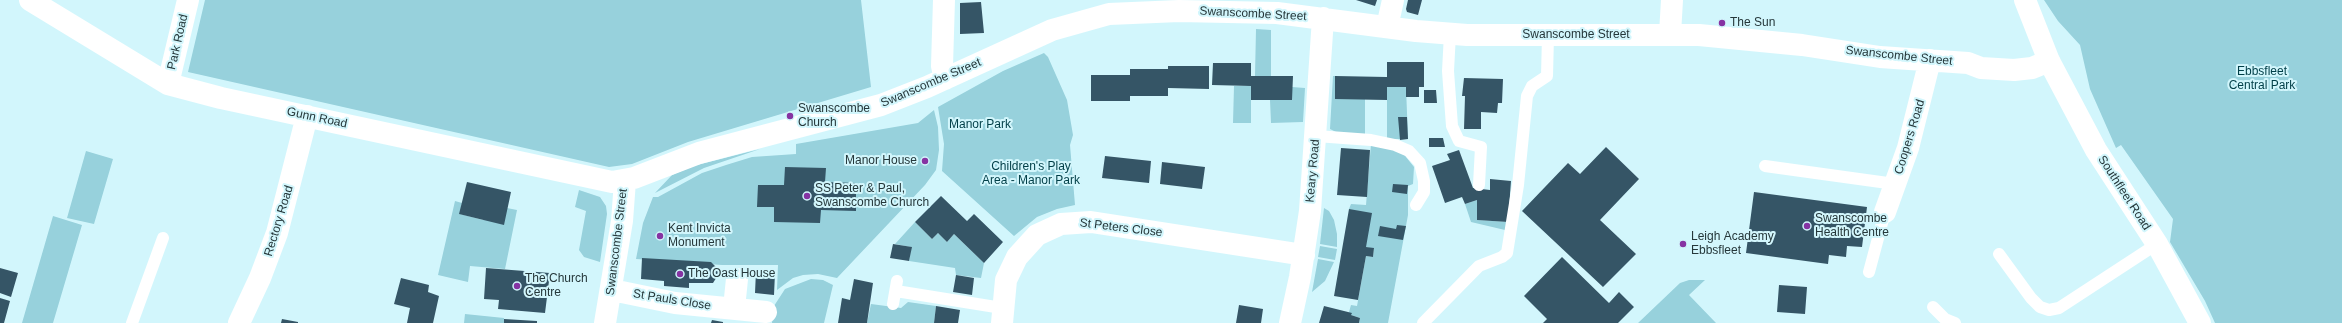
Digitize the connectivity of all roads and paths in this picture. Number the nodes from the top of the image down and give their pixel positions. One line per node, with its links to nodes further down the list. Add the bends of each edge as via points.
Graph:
1 (30, 0): 15 (street, Gunn Road)
2 (188, 0): 15 (street, Park Road)
3 (944, 0): 14 (street, via 942,66)
4 (1393, 0): 8 (street)
5 (1672, 0): 10 (street)
6 (2025, 0): 13 (street, Southfleet Road)
7 (1323, 18): 8 (street, Swanscombe Street); 14 (street, Swanscombe Street, via 1223,11 1109,14 1052,30); 17 (street, Keary Road)
8 (1387, 27): 9 (street, Swanscombe Street)
9 (1450, 34): 11 (street, Swanscombe Street); 21 (lane, via 1448,72 1452,126 1459,141 1481,147)
10 (1670, 34): 11 (street, Swanscombe Street); 12 (street, Swanscombe Street, via 1802,44 1880,57)
11 (1548, 36): 40 (lane, via 1547,76 1532,86 1527,96 1507,252 1502,257 1479,266)
12 (1930, 60): 13 (street, Swanscombe Street, via 2014,70 2032,68); 20 (street, Coopers Road, via 1912,136)
13 (2049, 61): 25 (street, Southfleet Road, via 2096,150)
14 (945, 79): 19 (street, Swanscombe Street, via 871,108 699,153)
15 (168, 84): 16 (street, Gunn Road)
16 (307, 116): 19 (street, Gunn Road, via 595,180); 37 (street, Rectory Road, via 277,233)
17 (1316, 136): 22 (lane, via 1371,140 1409,151 1420,163 1424,180 1424,192); 27 (street, Keary Road)
18 (1765, 166): 20 (lane)
19 (625, 181): 30 (street, Swanscombe Street)
20 (1895, 184): 23 (street, Coopers Road)
21 (1479, 185)
22 (1416, 205)
23 (1885, 212): 28 (lane)
24 (163, 238): 36 (lane)
25 (2157, 244): 26 (lane, via 2059,308 2049,310 2040,307 2031,298); 42 (street, Southfleet Road)
26 (1999, 254)
27 (1304, 255): 35 (street, St Peters Close, via 1091,222 1064,223 1037,235 1019,254 1006,280); 39 (street, Keary Road)
28 (1869, 272)
29 (737, 279): 33 (street)
30 (612, 290): 33 (street, St Pauls Close, via 664,301); 38 (street, Swanscombe Street)
31 (893, 304): 35 (lane, via 897,286)
32 (1933, 307): 41 (lane, via 1945,319)
33 (734, 308): 34 (street, St Pauls Close)
34 (759, 315)
35 (1002, 315)
36 (132, 323)
37 (239, 323)
38 (606, 323)
39 (1290, 323)
40 (1423, 323)
41 (1955, 323)
42 (2200, 323)

